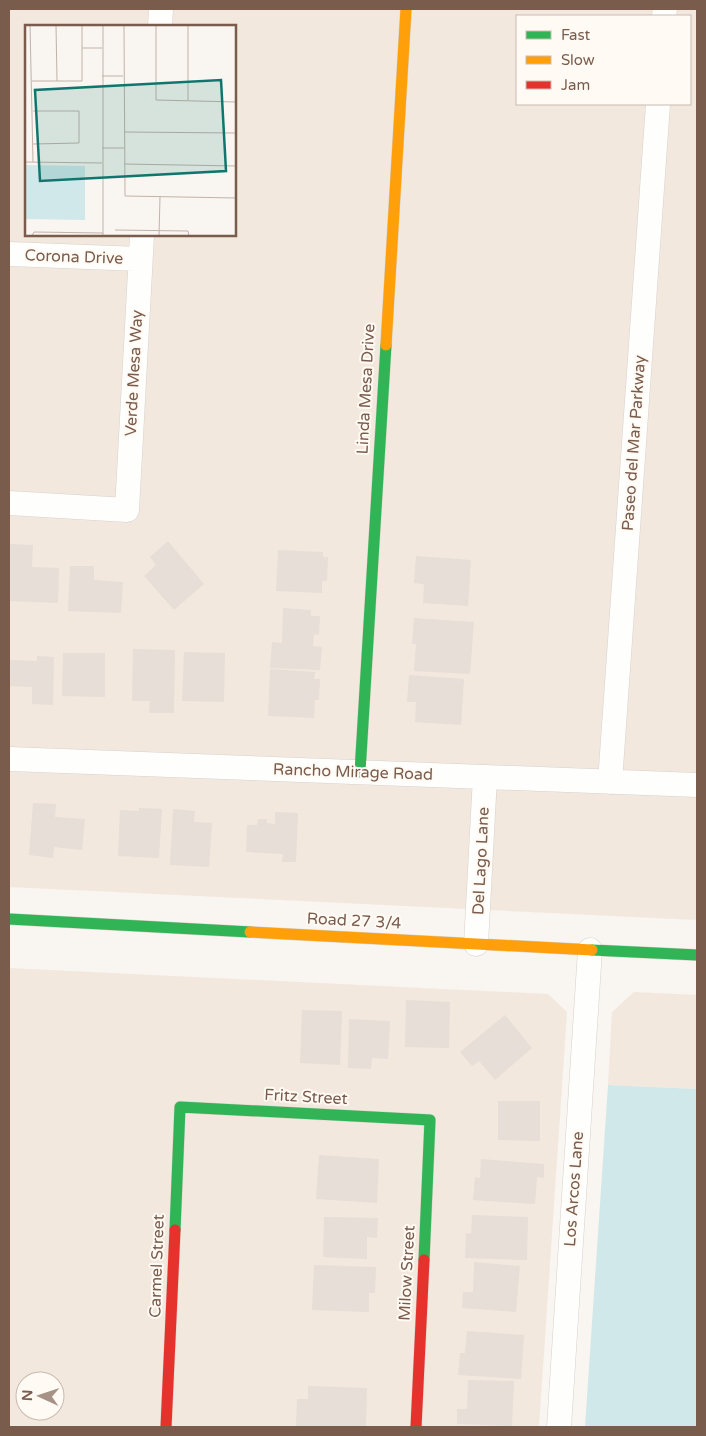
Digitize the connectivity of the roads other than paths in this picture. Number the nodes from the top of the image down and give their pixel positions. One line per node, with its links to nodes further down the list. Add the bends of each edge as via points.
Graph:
1 (162, 9): 3 (street)
2 (406, 9): 10 (street, Linda Mesa Drive)
3 (160, 25)
4 (658, 105): 12 (street, Paseo del Mar Parkway)
5 (142, 236): 7 (street, Verde Mesa Way)
6 (9, 254): 7 (street, Corona Drive)
7 (140, 259): 8 (street, Verde Mesa Way, via 127,510)
8 (9, 503)
9 (9, 759): 10 (street, Rancho Mirage Road)
10 (360, 772): 11 (street, Rancho Mirage Road)
11 (485, 777): 12 (street, Rancho Mirage Road); 15 (street, Del Lago Lane)
12 (610, 782): 13 (street, Rancho Mirage Road)
13 (697, 785)
14 (9, 919): 15 (street, Road 27 3/4)
15 (476, 944): 16 (street, Road 27 3/4)
16 (590, 950): 17 (street, Road 27 3/4); 22 (street, Los Arcos Lane)
17 (697, 955)
18 (180, 1107): 19 (street, Fritz Street); 20 (street, Carmel Street)
19 (430, 1120): 21 (street, Milow Street)
20 (166, 1427)
21 (416, 1427)
22 (559, 1427)

